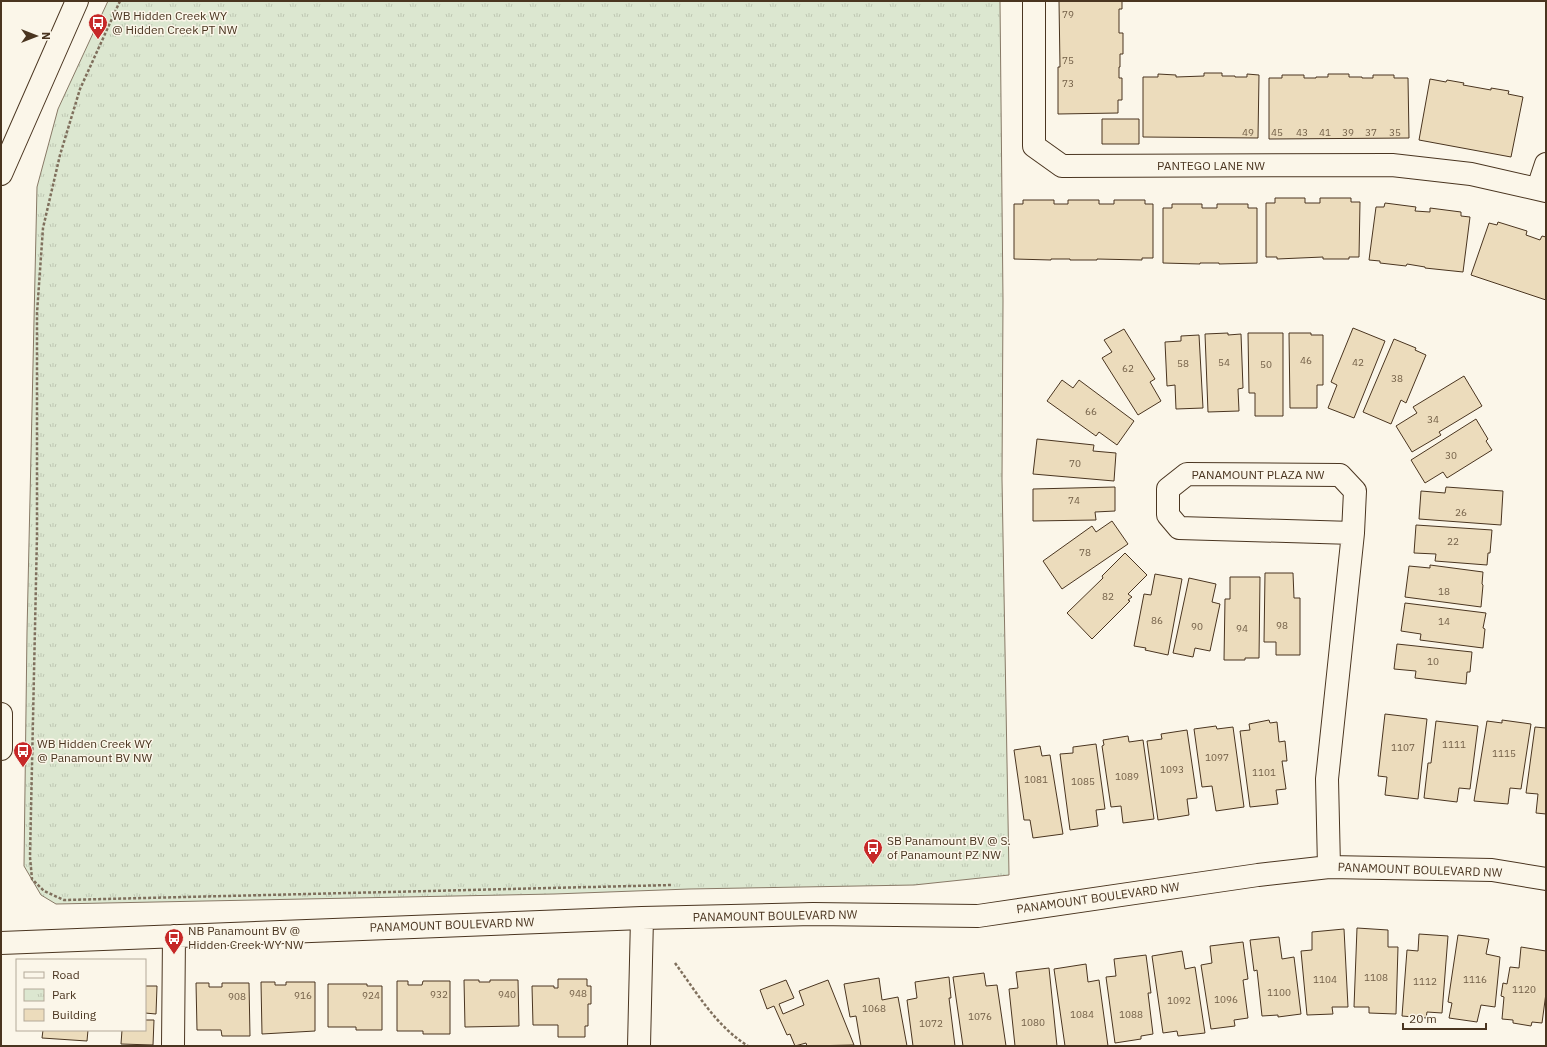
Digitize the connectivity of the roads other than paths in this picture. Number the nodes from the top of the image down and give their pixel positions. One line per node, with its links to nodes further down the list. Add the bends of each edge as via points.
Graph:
1 (78, 1): 4 (street)
2 (1034, 1): 5 (street, PANTEGO LANE NW, via 1034,146 1062,166 1392,165 1471,174)
3 (1546, 164): 5 (street, PANTEGO LANE NW)
4 (1, 174)
5 (1542, 190)
6 (1353, 533): 6 (street, PANAMOUNT PLAZA NW, via 1355,491 1340,475 1186,474 1168,489 1168,515 1179,528); 9 (street, PANAMOUNT PLAZA NW, via 1327,779)
7 (1, 714): 8 (street)
8 (1, 749)
9 (1330, 867): 10 (street, PANAMOUNT BOULEVARD NW, via 1492,870); 11 (street, PANAMOUNT BOULEVARD NW, via 1258,875 978,916 813,914)
10 (1546, 879)
11 (642, 918): 12 (street, PANAMOUNT BOULEVARD NW); 15 (street)
12 (174, 936): 13 (street, PANAMOUNT BOULEVARD NW); 14 (street)
13 (1, 943)
14 (173, 1046)
15 (639, 1046)

